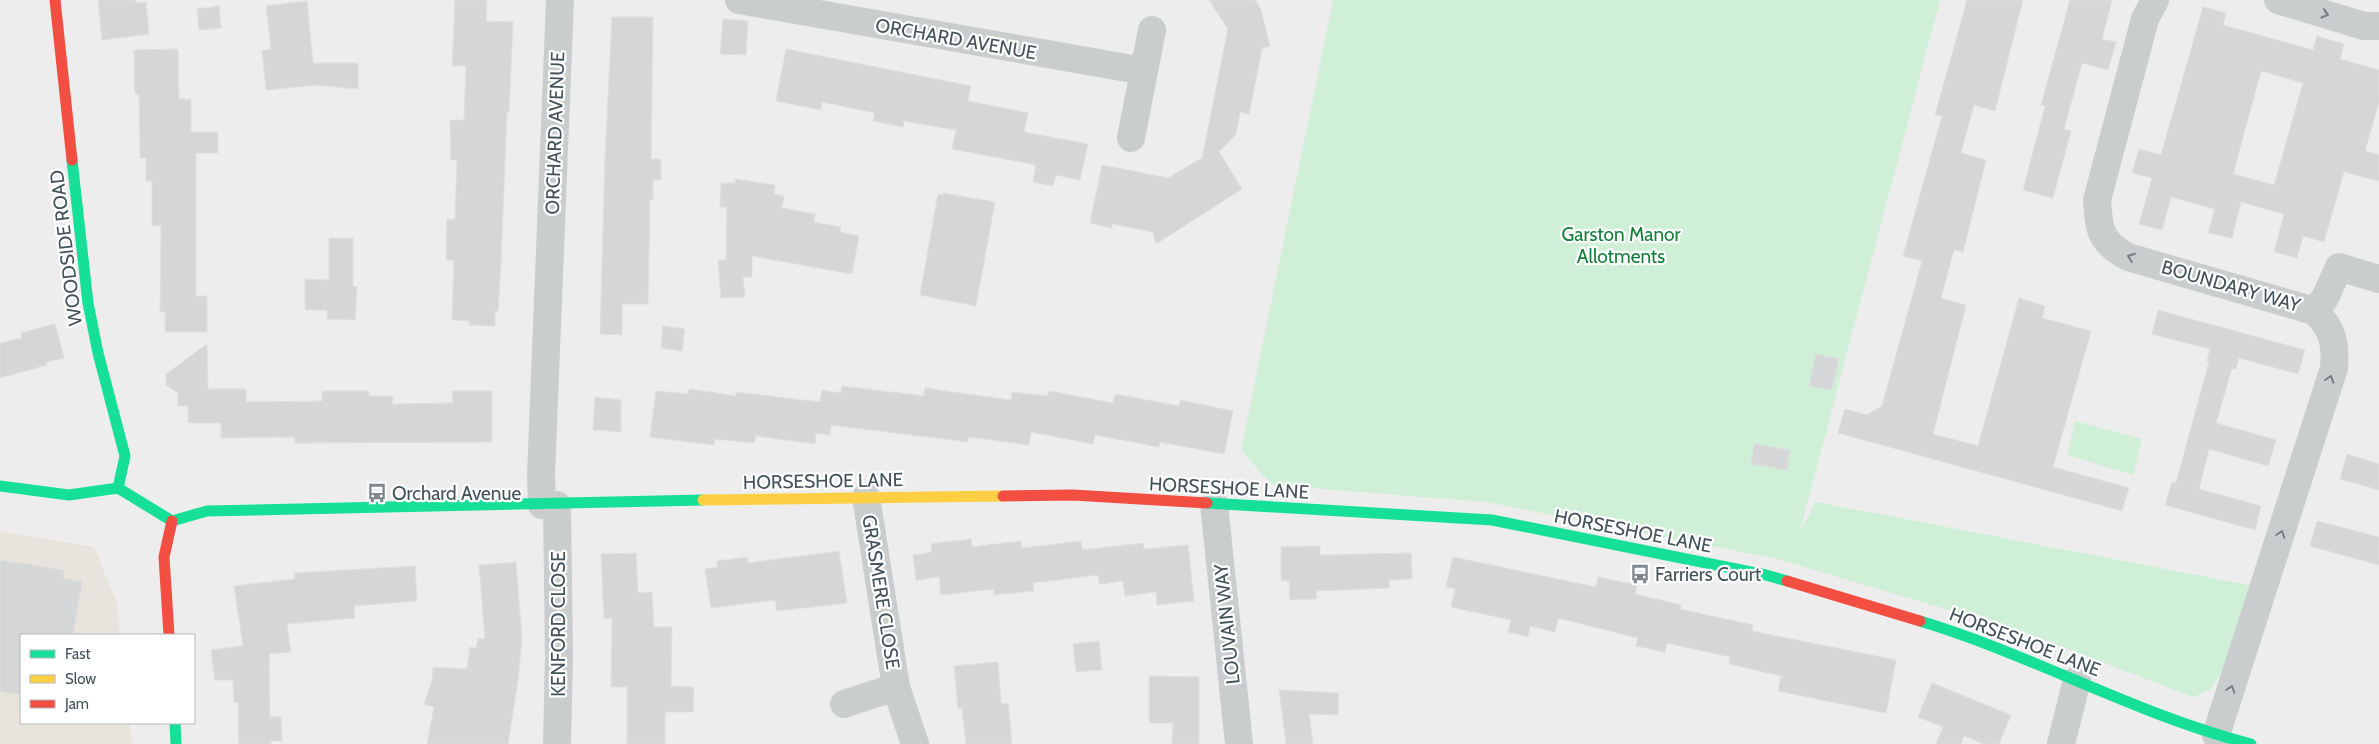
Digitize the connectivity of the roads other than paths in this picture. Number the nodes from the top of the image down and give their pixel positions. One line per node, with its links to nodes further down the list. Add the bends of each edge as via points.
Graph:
1 (55, 0): 13 (street, WOODSIDE ROAD, via 88,303 125,456)
2 (560, 0): 16 (street, ORCHARD AVENUE, via 541,475)
3 (739, 0): 8 (street, ORCHARD AVENUE)
4 (2155, 0): 11 (street, BOUNDARY WAY, one-way to 4, via 2128,257 2113,249 2103,238 2097,200 2145,19)
5 (2278, 0): 6 (street, one-way to 6, via 2364,26)
6 (2379, 26)
7 (1152, 30): 8 (street)
8 (1144, 71): 9 (street)
9 (1131, 138)
10 (2379, 279): 11 (street, via 2338,267 2325,298)
11 (2314, 311): 23 (street, BOUNDARY WAY, one-way to 11, via 2334,368 2335,341 2324,320)
12 (0, 486): 13 (street, via 69,495)
13 (118, 488): 17 (street)
14 (866, 497): 15 (street, HORSESHOE LANE, via 1073,495); 16 (street, HORSESHOE LANE); 20 (street, GRASMERE CLOSE)
15 (1214, 504): 19 (street, HORSESHOE LANE, via 1492,520 1746,571 1947,629); 27 (street, LOUVAIN WAY)
16 (550, 505): 17 (street, HORSESHOE LANE, via 207,511); 25 (street, KENFORD CLOSE, via 559,656)
17 (172, 521): 18 (street, via 164,557)
18 (169, 634)
19 (2077, 680): 23 (street, HORSESHOE LANE, via 2127,703); 28 (street)
20 (896, 687): 21 (street, GRASMERE CLOSE); 26 (street, GRASMERE CLOSE)
21 (844, 704)
22 (175, 724): 24 (street)
23 (2216, 735): 29 (street, HORSESHOE LANE)
24 (176, 744)
25 (557, 744)
26 (915, 744)
27 (1240, 744)
28 (2061, 744)
29 (2251, 744)

